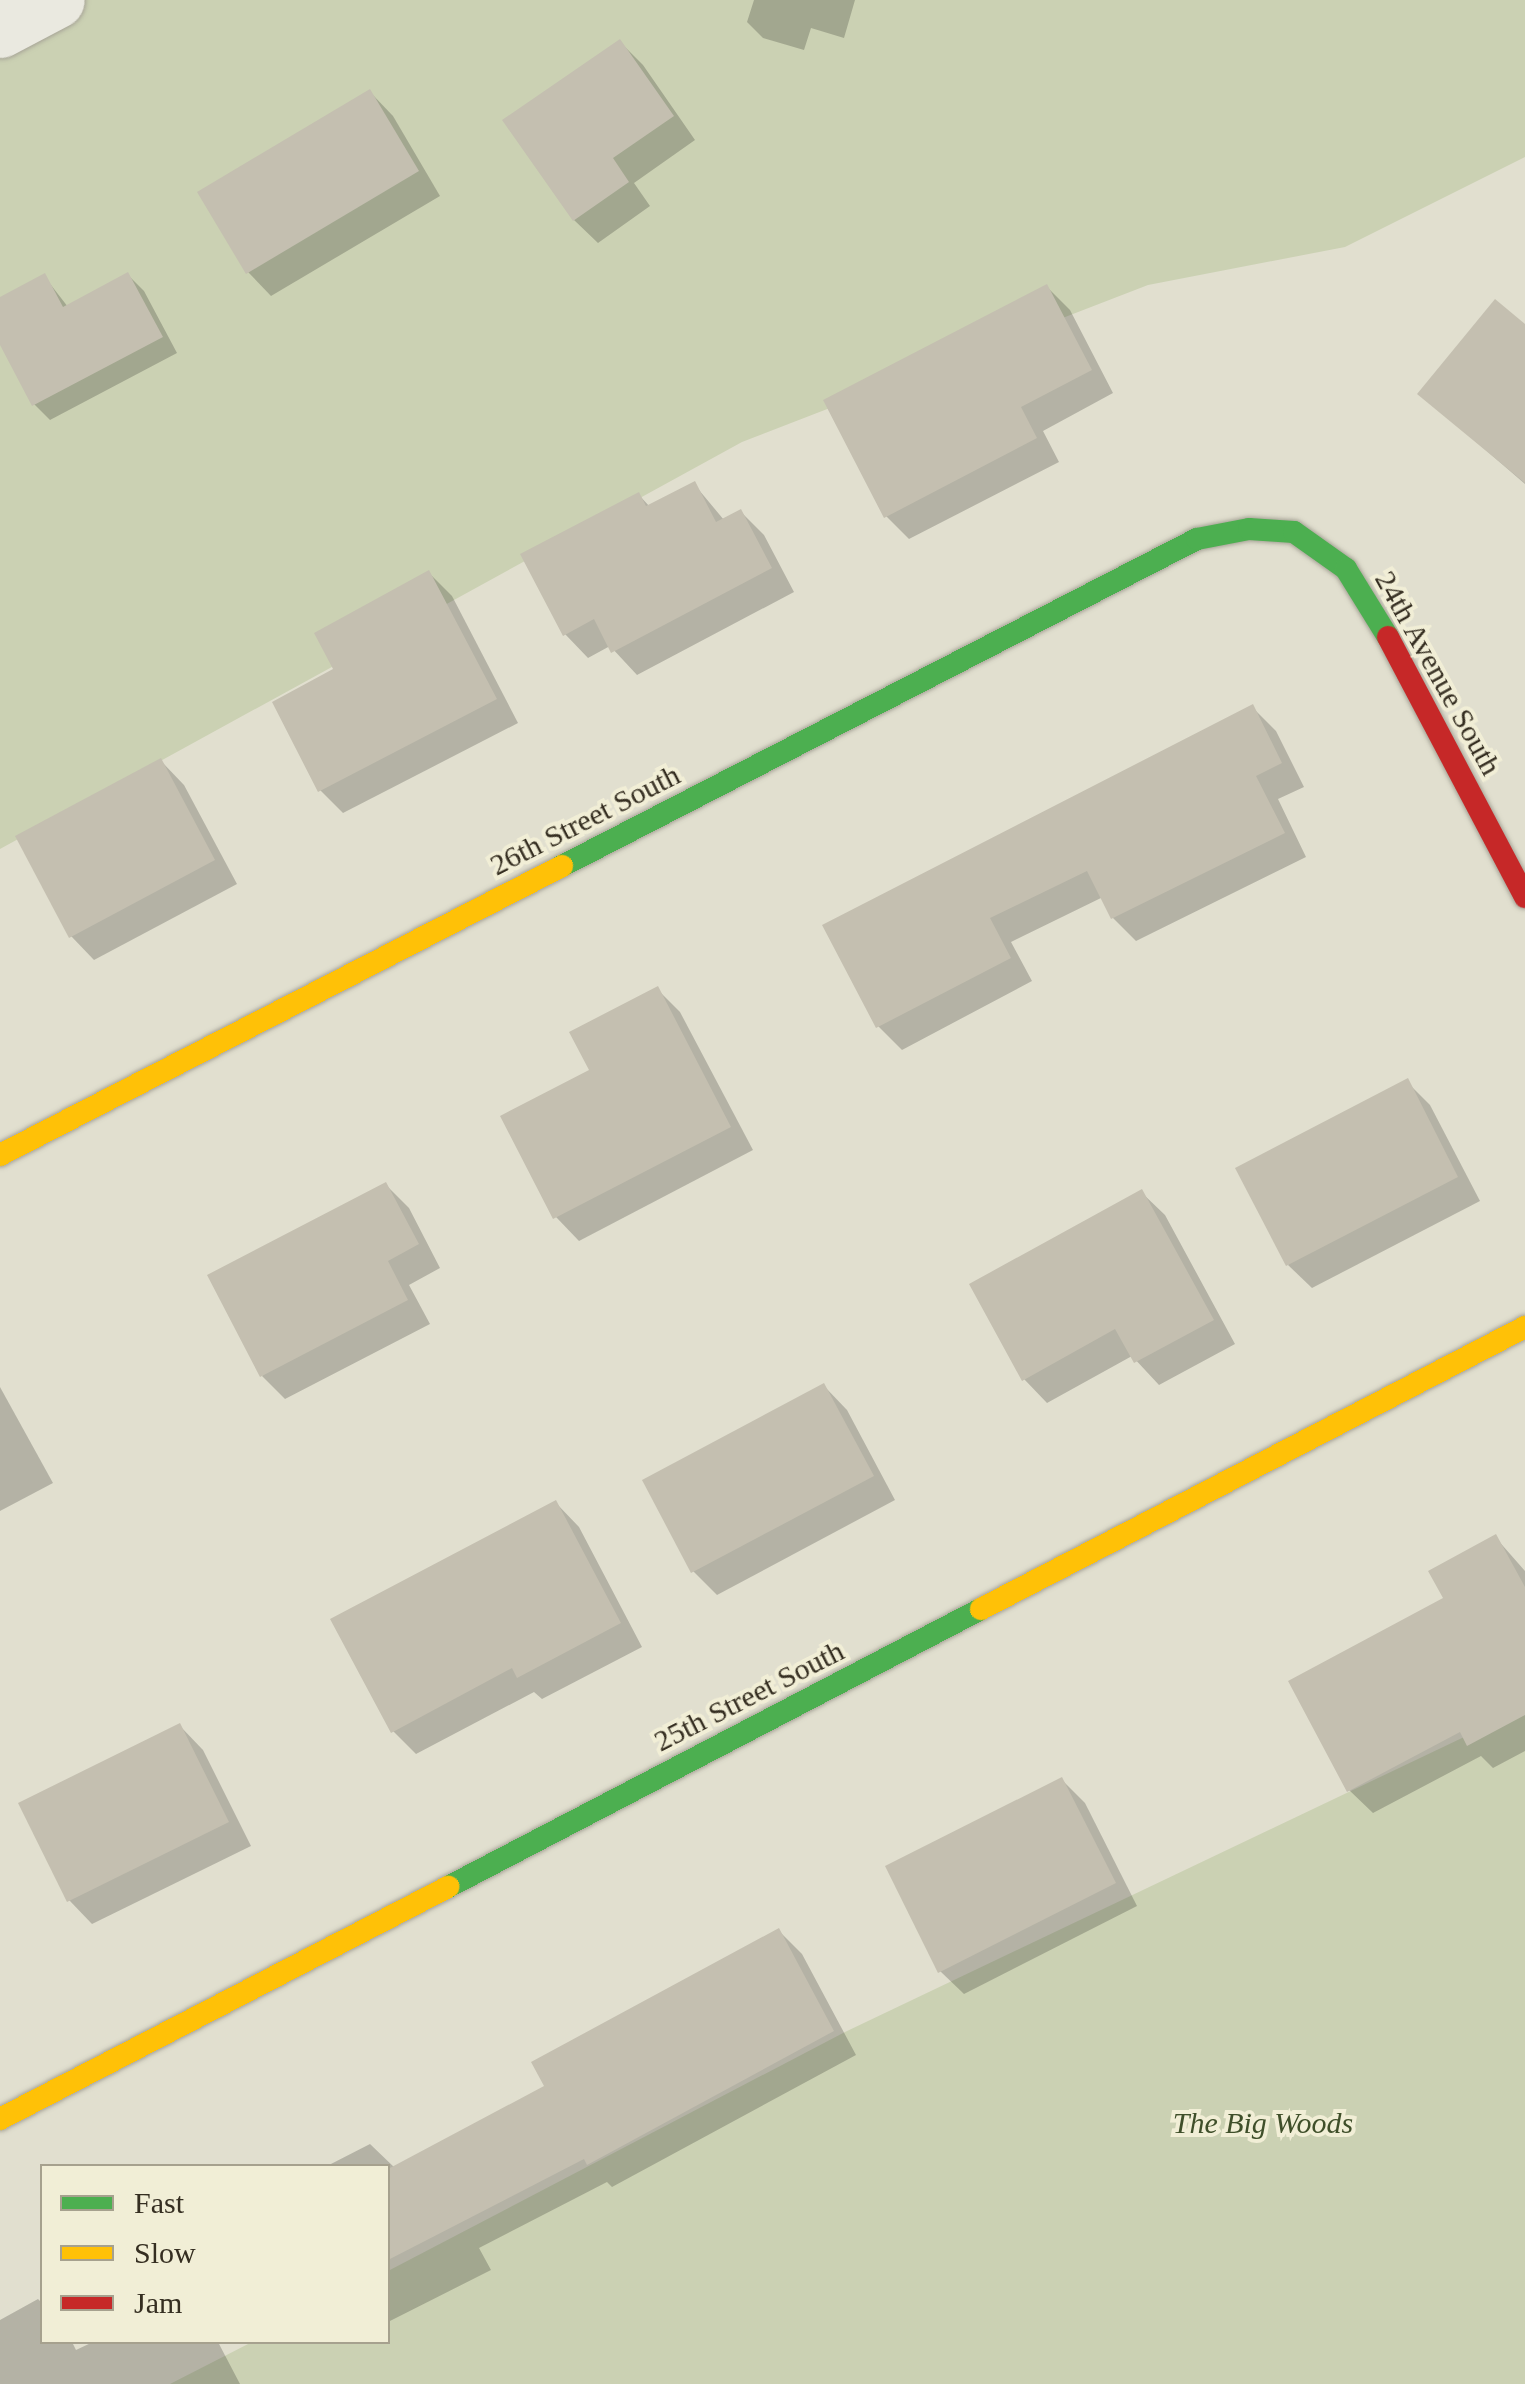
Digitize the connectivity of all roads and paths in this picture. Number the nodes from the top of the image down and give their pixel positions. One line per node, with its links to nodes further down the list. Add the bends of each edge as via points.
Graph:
1 (56, 0): 2 (street)
2 (0, 30)
3 (1197, 540): 4 (street, 24th Avenue South, via 1248,529 1294,532 1346,568); 5 (street, 26th Street South)
4 (1525, 897)
5 (0, 1155)
6 (1525, 1327): 7 (street, 25th Street South)
7 (0, 2120)

